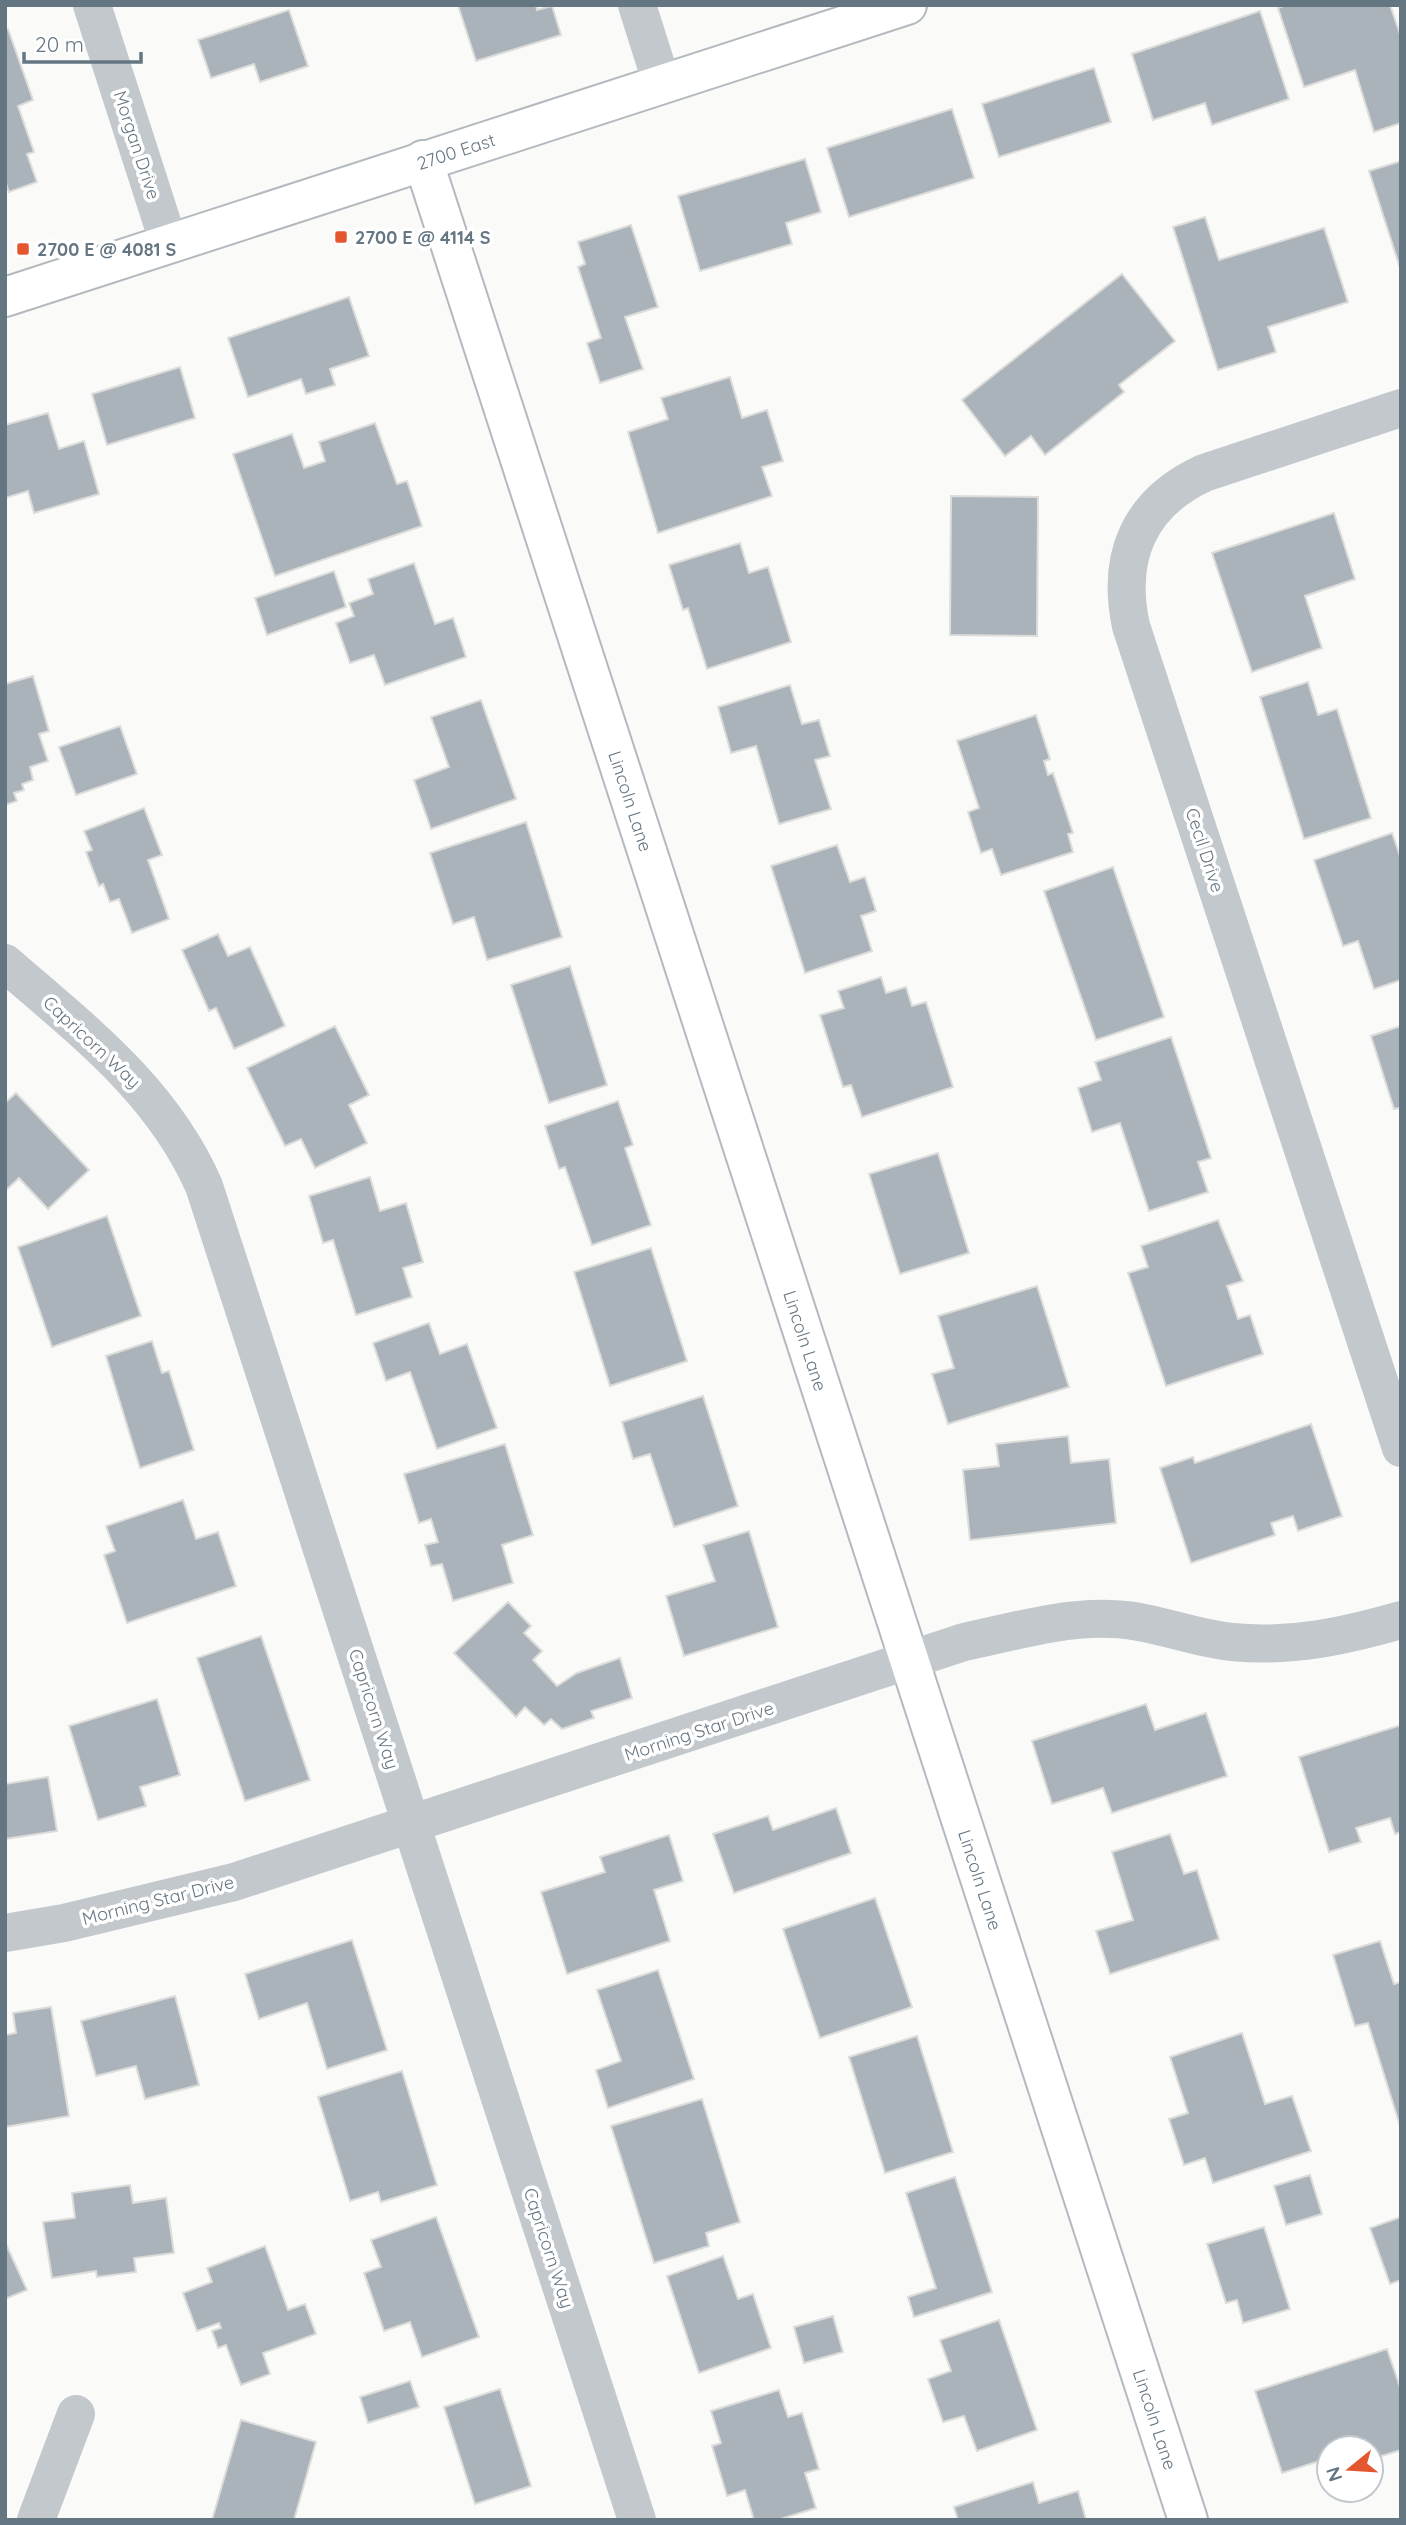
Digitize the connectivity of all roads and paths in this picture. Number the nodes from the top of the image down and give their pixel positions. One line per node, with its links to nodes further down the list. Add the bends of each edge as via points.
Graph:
1 (92, 5): 6 (street, Morgan Drive)
2 (637, 5): 4 (street)
3 (907, 5): 4 (street, 2700 East)
4 (662, 84): 5 (street, 2700 East)
5 (423, 160): 6 (street, 2700 East); 12 (street, Lincoln Lane)
6 (169, 244): 7 (street, 2700 East)
7 (5, 297)
8 (1401, 408): 10 (street, Cecil Drive, via 1182,483 1166,494 1141,525 1125,584 1131,626)
9 (5, 963): 13 (street, Capricorn Way, via 136,1080 191,1156 219,1227)
10 (1401, 1448)
11 (1401, 1620): 12 (street, Morning Star Drive, via 1342,1637 1259,1643 1193,1636 1144,1622 1077,1620 964,1642)
12 (910, 1662): 13 (street, Morning Star Drive); 18 (street, Lincoln Lane)
13 (411, 1825): 14 (street, Morning Star Drive, via 234,1882); 17 (street, Capricorn Way)
14 (5, 1933)
15 (76, 2414): 16 (street)
16 (36, 2520)
17 (637, 2520)
18 (1188, 2520)

